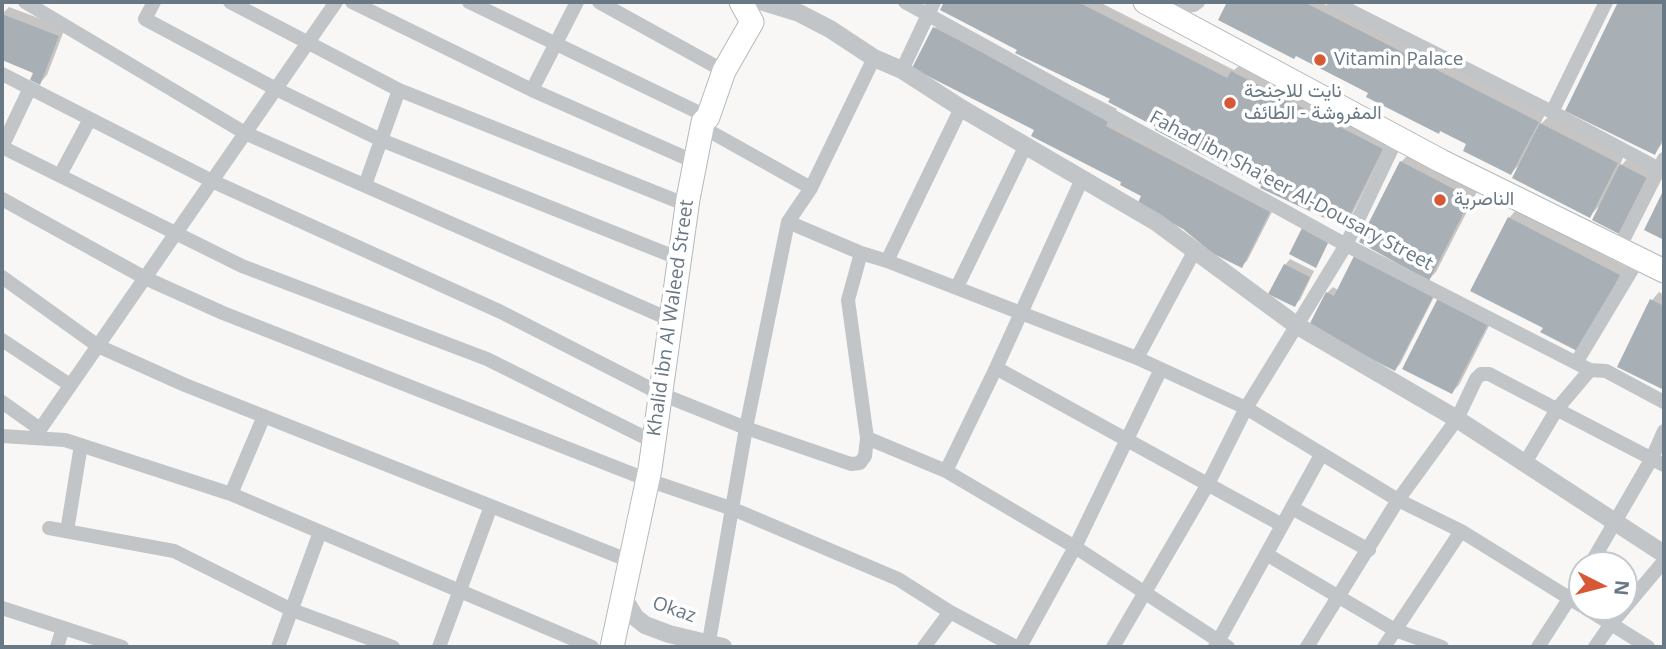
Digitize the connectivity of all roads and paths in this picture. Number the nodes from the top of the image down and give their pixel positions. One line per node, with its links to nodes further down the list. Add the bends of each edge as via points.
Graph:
1 (25, 2): 32 (street)
2 (154, 2): 25 (street, via 145,19)
3 (230, 2): 18 (street)
4 (336, 2): 18 (street)
5 (352, 2): 27 (street)
6 (469, 2): 19 (street)
7 (577, 2): 19 (street)
8 (599, 2): 22 (street)
9 (741, 2): 17 (main road)
10 (905, 2): 16 (street, Fahad ibn Sha'eer Al-Dousary Street)
11 (1198, 2): 15 (street)
12 (1334, 2): 29 (street)
13 (1606, 2): 29 (street)
14 (766, 3): 17 (street); 20 (street, via 799,13)
15 (1154, 6): 33 (main road)
16 (931, 9): 21 (street); 48 (street, Fahad ibn Sha'eer Al-Dousary Street)
17 (752, 23): 22 (main road, Khalid ibn Al Waleed Street)
18 (308, 42): 25 (street); 26 (street)
19 (556, 44): 27 (street); 31 (street)
20 (874, 58): 21 (street); 43 (street)
21 (902, 70): 28 (street)
22 (724, 71): 31 (main road, Khalid ibn Al Waleed Street)
23 (2, 74): 24 (street)
24 (30, 88): 30 (street); 36 (street)
25 (276, 89): 32 (street); 34 (street)
26 (399, 90): 34 (street); 45 (street)
27 (532, 90): 37 (street)
28 (961, 108): 35 (street); 53 (street)
29 (1552, 112): 38 (street)
30 (90, 119): 39 (street); 41 (street)
31 (705, 122): 37 (main road, Khalid ibn Al Waleed Street); 43 (street)
32 (245, 133): 41 (street); 42 (street)
33 (1397, 138): 48 (street); 51 (main road)
34 (381, 140): 42 (street); 52 (street)
35 (1026, 145): 40 (street); 57 (street)
36 (2, 147): 39 (street)
37 (695, 162): 45 (main road, Khalid ibn Al Waleed Street)
38 (1662, 164): 51 (street)
39 (60, 175): 47 (street)
40 (1082, 179): 49 (street); 58 (street)
41 (212, 181): 47 (street); 69 (street, via 501,313)
42 (365, 186): 59 (street)
43 (811, 188): 46 (street)
44 (2, 199): 56 (street)
45 (687, 205): 52 (main road, Khalid ibn Al Waleed Street)
46 (788, 222): 50 (street); 76 (street)
47 (175, 234): 56 (street); 82 (street, via 242,266 487,359)
48 (1346, 245): 60 (street); 64 (street, Fahad ibn Sha'eer Al-Dousary Street)
49 (1195, 250): 60 (street); 63 (street)
50 (861, 253): 53 (street); 80 (street, via 848,300)
51 (1629, 253): 54 (main road); 64 (street)
52 (680, 259): 59 (main road, Khalid ibn Al Waleed Street)
53 (887, 261): 57 (street)
54 (1664, 271)
55 (2, 277): 62 (street)
56 (145, 278): 62 (street); 88 (street)
57 (957, 287): 58 (street)
58 (1021, 313): 63 (street); 65 (street)
59 (671, 320): 69 (main road, Khalid ibn Al Waleed Street)
60 (1296, 325): 72 (street); 75 (street)
61 (2, 340): 68 (street)
62 (98, 345): 68 (street); 74 (street)
63 (1137, 358): 66 (street)
64 (1576, 363): 67 (street, Fahad ibn Sha'eer Al-Dousary Street)
65 (996, 368): 81 (street); 87 (street)
66 (1161, 369): 72 (street); 81 (street)
67 (1590, 370): 71 (street, Fahad ibn Sha'eer Al-Dousary Street, via 1606,371); 73 (street)
68 (70, 385): 78 (street)
69 (661, 394): 76 (street); 82 (main road, Khalid ibn Al Waleed Street)
70 (2, 402): 78 (street)
71 (1664, 402)
72 (1247, 408): 84 (street); 89 (street)
73 (1557, 409): 75 (street, via 1481,374); 85 (street); 86 (street)
74 (264, 416): 90 (street); 92 (street)
75 (1457, 419): 86 (street); 91 (street)
76 (746, 428): 80 (street, via 851,464 860,463 865,456); 94 (street)
77 (1664, 430): 85 (street)
78 (37, 434): 79 (street); 83 (street)
79 (2, 436)
80 (867, 438): 87 (street)
81 (1128, 439): 89 (street); 101 (street)
82 (654, 442): 88 (main road, Khalid ibn Al Waleed Street)
83 (80, 445): 90 (street); 98 (street)
84 (1321, 455): 91 (street); 93 (street)
85 (1658, 461): 95 (street)
86 (1525, 463): 95 (street)
87 (946, 471): 101 (street)
88 (648, 480): 94 (street); 106 (main road, Khalid ibn Al Waleed Street)
89 (1208, 484): 96 (street); 109 (street)
90 (231, 494): 100 (street)
91 (1398, 500): 99 (street); 102 (street)
92 (491, 506): 106 (street); 108 (street)
93 (1292, 508): 96 (street); 102 (street)
94 (733, 509): 115 (street, via 898,579); 122 (street)
95 (1616, 523): 103 (street); 105 (street)
96 (1282, 525): 104 (street)
97 (49, 528): 98 (street)
98 (67, 531): 114 (street, via 174,551)
99 (1461, 531): 112 (street); 120 (street)
100 (320, 532): 108 (street); 114 (street)
101 (1075, 547): 109 (street); 131 (street)
102 (1369, 550): 111 (street)
103 (1599, 551)
104 (1266, 554): 111 (street); 121 (street)
105 (1664, 554)
106 (631, 561): 110 (main road, Khalid ibn Al Waleed Street)
107 (1664, 561): 118 (street)
108 (460, 591): 127 (street); 128 (street)
109 (1145, 593): 121 (street); 132 (street)
110 (623, 597): 122 (street, Okaz, via 645,625); 129 (main road, Khalid ibn Al Waleed Street)
111 (1339, 597): 120 (street); 133 (street)
112 (1568, 597)
113 (2, 608): 119 (street)
114 (292, 610): 125 (street); 126 (street)
115 (950, 612): 130 (street); 131 (street)
116 (1568, 616): 136 (street)
117 (1606, 621): 118 (street)
118 (1611, 624): 137 (street); 138 (street)
119 (63, 628): 123 (street); 124 (street)
120 (1395, 630): 134 (street); 135 (street)
121 (1220, 645)
122 (713, 646)
123 (57, 647)
124 (122, 647)
125 (278, 647)
126 (393, 647)
127 (439, 647)
128 (592, 647)
129 (612, 647)
130 (924, 647)
131 (1018, 647)
132 (1113, 647)
133 (1307, 647)
134 (1384, 647)
135 (1443, 647)
136 (1538, 647)
137 (1595, 647)
138 (1648, 647)

